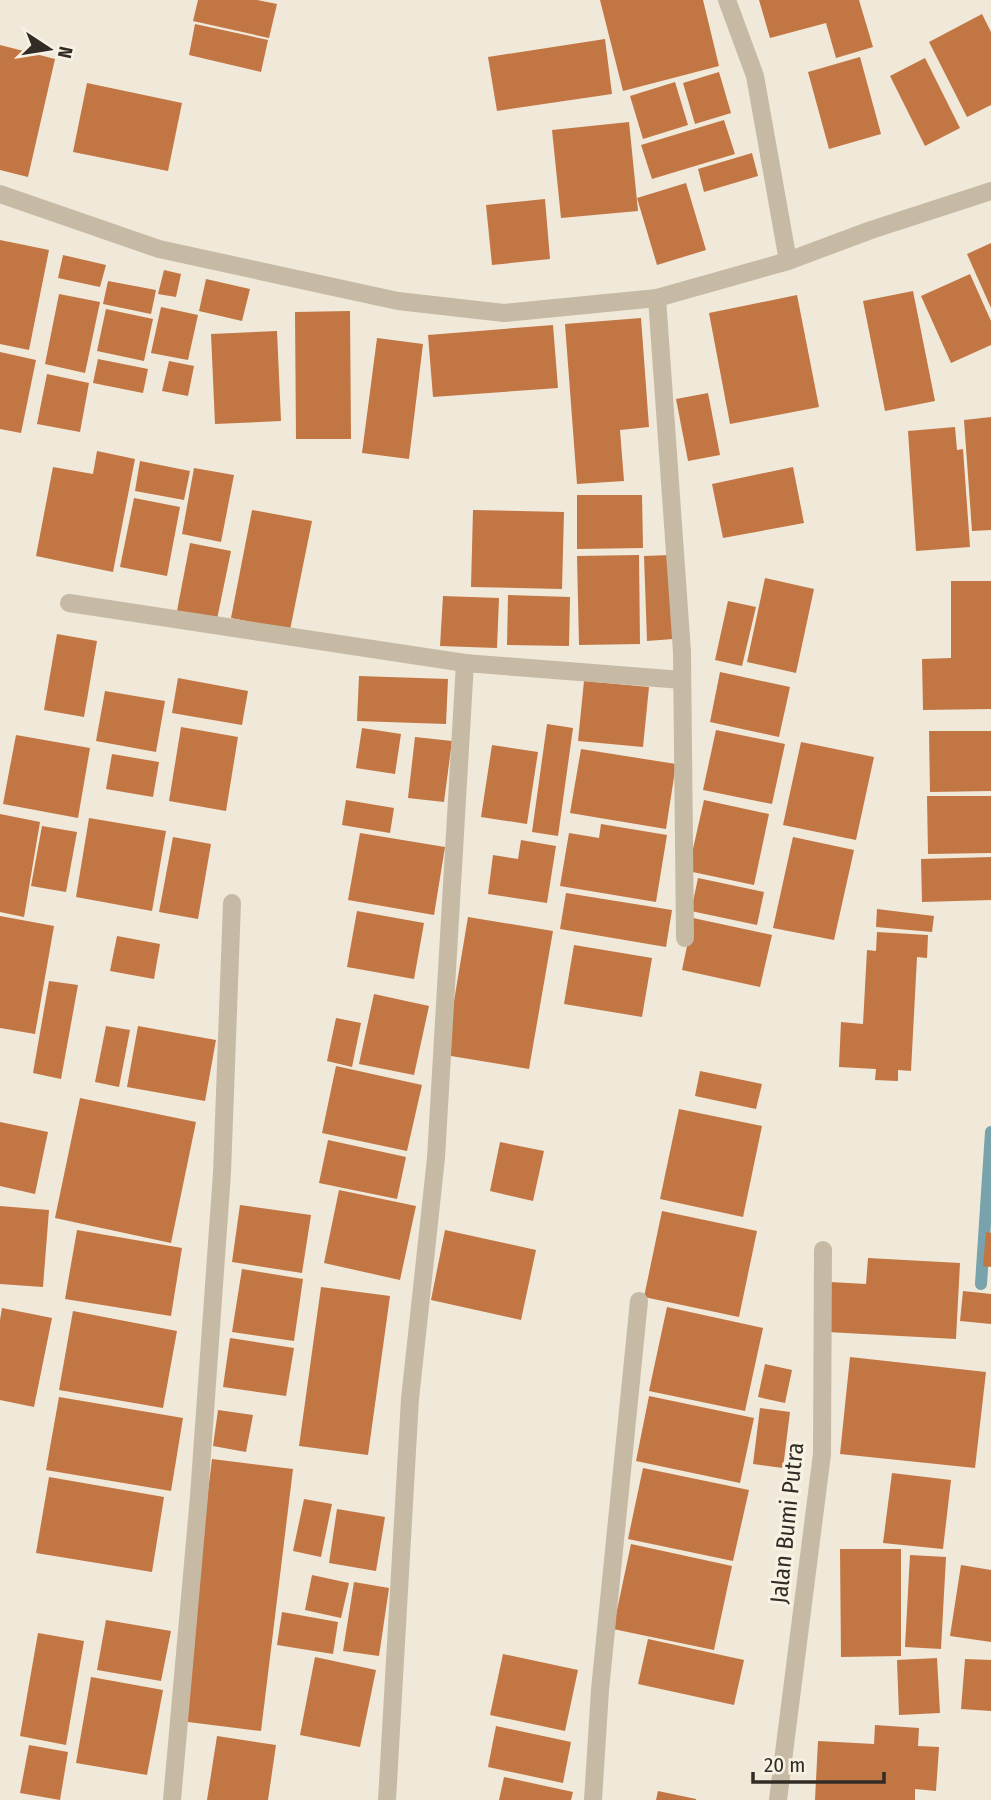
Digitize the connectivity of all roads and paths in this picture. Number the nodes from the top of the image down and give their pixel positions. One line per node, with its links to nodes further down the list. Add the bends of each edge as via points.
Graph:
1 (727, 0): 4 (street, via 755,76)
2 (991, 191): 4 (street)
3 (0, 194): 5 (street, via 159,249 398,302 504,313)
4 (788, 261): 5 (street)
5 (657, 298): 8 (street)
6 (69, 603): 7 (street)
7 (465, 663): 8 (street); 14 (street, via 436,1158 410,1399)
8 (682, 680): 10 (street)
9 (232, 903): 13 (street, via 220,1200)
10 (685, 938)
11 (822, 1250): 16 (street, Jalan Bumi Putra, via 822,1454)
12 (639, 1301): 15 (street)
13 (172, 1800)
14 (387, 1800)
15 (593, 1800)
16 (778, 1800)

